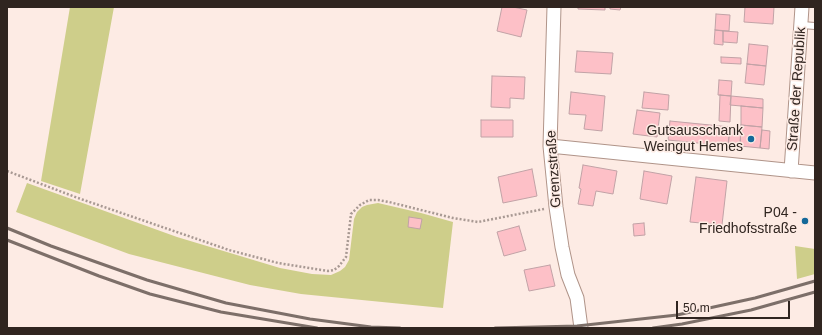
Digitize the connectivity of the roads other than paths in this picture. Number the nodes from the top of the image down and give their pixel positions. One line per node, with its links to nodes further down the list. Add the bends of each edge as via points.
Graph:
1 (554, 7): 5 (street, Grenzstraße)
2 (802, 7): 3 (street, Straße der Republik)
3 (802, 25): 4 (lane); 6 (street, Straße der Republik)
4 (815, 26)
5 (550, 146): 6 (street); 8 (street, Grenzstraße, via 562,247 568,275 577,298)
6 (791, 171): 7 (street)
7 (815, 173)
8 (581, 328)

